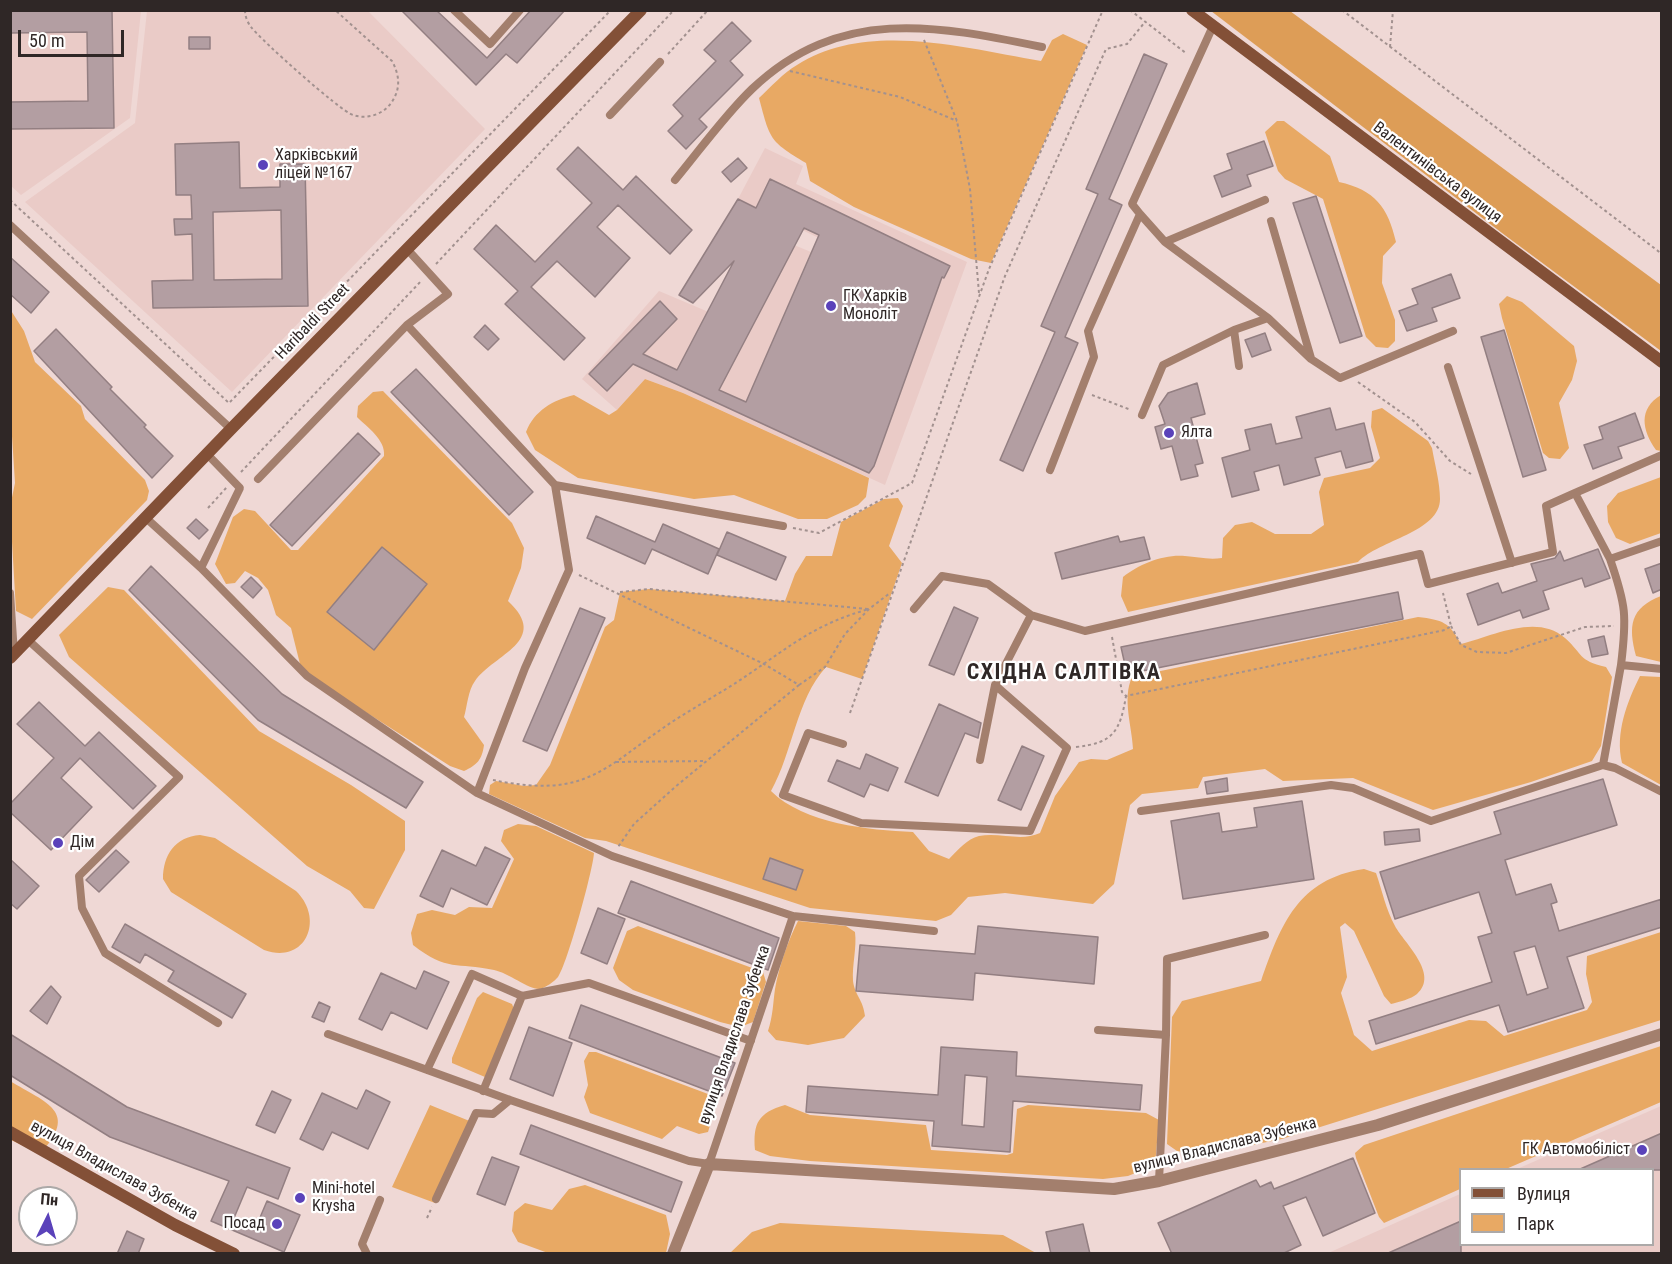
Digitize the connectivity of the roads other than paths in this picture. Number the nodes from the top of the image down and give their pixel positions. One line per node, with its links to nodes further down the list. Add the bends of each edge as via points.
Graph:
1 (454, 10): 2 (lane, via 490,44)
2 (520, 10)
3 (641, 10): 15 (street, Haribaldi Street)
4 (1192, 10): 5 (street, Валентинівська вулиця)
5 (1213, 26): 11 (lane, via 1132,204); 21 (street, Валентинівська вулиця)
6 (1042, 47): 9 (lane, via 982,34 920,29 837,36 777,69 752,90)
7 (660, 62): 8 (lane)
8 (610, 115)
9 (675, 180)
10 (1265, 200): 14 (lane)
11 (1140, 214): 14 (lane); 28 (lane, via 1088,331 1094,357)
12 (1271, 221): 20 (lane)
13 (10, 225): 25 (lane)
14 (1165, 242): 16 (lane)
15 (407, 249): 17 (lane, via 448,294); 25 (street, Haribaldi Street)
16 (1268, 318): 18 (lane); 20 (lane)
17 (407, 325): 29 (lane); 30 (lane)
18 (1234, 330): 22 (lane); 24 (lane, via 1163,365)
19 (1453, 331): 20 (lane, via 1340,378)
20 (1311, 359)
21 (1662, 362)
22 (1239, 366)
23 (1448, 367): 36 (lane)
24 (1142, 415)
25 (231, 429): 26 (street, Haribaldi Street)
26 (207, 454): 32 (street, Haribaldi Street); 37 (lane, via 240,488)
27 (1662, 455): 31 (lane)
28 (1050, 470)
29 (258, 479)
30 (555, 485): 33 (lane); 50 (lane, via 568,570)
31 (1575, 493): 35 (lane); 36 (lane, via 1546,506 1553,552)
32 (146, 518): 37 (lane); 41 (street, Haribaldi Street)
33 (783, 526)
34 (1662, 541): 35 (lane)
35 (1610, 559): 43 (lane, via 1625,602)
36 (1512, 563): 40 (lane, via 1428,584 1420,554 1085,631)
37 (201, 568): 50 (lane, via 307,676)
38 (10, 593): 42 (lane)
39 (914, 609): 40 (lane, via 942,576 988,584)
40 (1031, 615): 45 (lane)
41 (28, 640): 42 (street, Haribaldi Street); 56 (lane, via 179,777 79,876 82,908 105,953)
42 (12, 656)
43 (1621, 664): 44 (lane); 48 (lane)
44 (1662, 669)
45 (995, 685): 46 (lane, via 1067,748 1030,831 861,823 783,795 808,733); 47 (lane)
46 (843, 744)
47 (980, 760)
48 (1603, 765): 49 (lane); 51 (lane, via 1431,820 1353,788 1331,785)
49 (1662, 792)
50 (477, 793): 52 (lane, via 612,856)
51 (1141, 811)
52 (793, 916): 53 (lane); 61 (lane, вулиця Владислава Зубенка)
53 (934, 931)
54 (1265, 935): 60 (lane, via 1167,959)
55 (522, 996): 61 (lane, via 589,983); 62 (lane, via 472,974); 63 (lane)
56 (218, 1023)
57 (1098, 1030): 60 (lane)
58 (328, 1034): 62 (lane)
59 (1662, 1034): 67 (street, вулиця Владислава Зубенка, via 1378,1125)
60 (1166, 1035): 67 (lane)
61 (751, 1041): 66 (lane, вулиця Владислава Зубенка)
62 (427, 1070): 63 (lane)
63 (483, 1091): 64 (lane)
64 (510, 1100): 66 (lane, via 689,1161); 68 (lane, via 493,1114 476,1113)
65 (10, 1132): 70 (street, вулиця Владислава Зубенка)
66 (710, 1164): 67 (street, вулиця Владислава Зубенка, via 1114,1189); 72 (street, вулиця Владислава Зубенка)
67 (1159, 1181)
68 (436, 1199)
69 (380, 1200): 71 (lane, via 362,1244)
70 (234, 1254)
71 (368, 1254)
72 (673, 1254)

